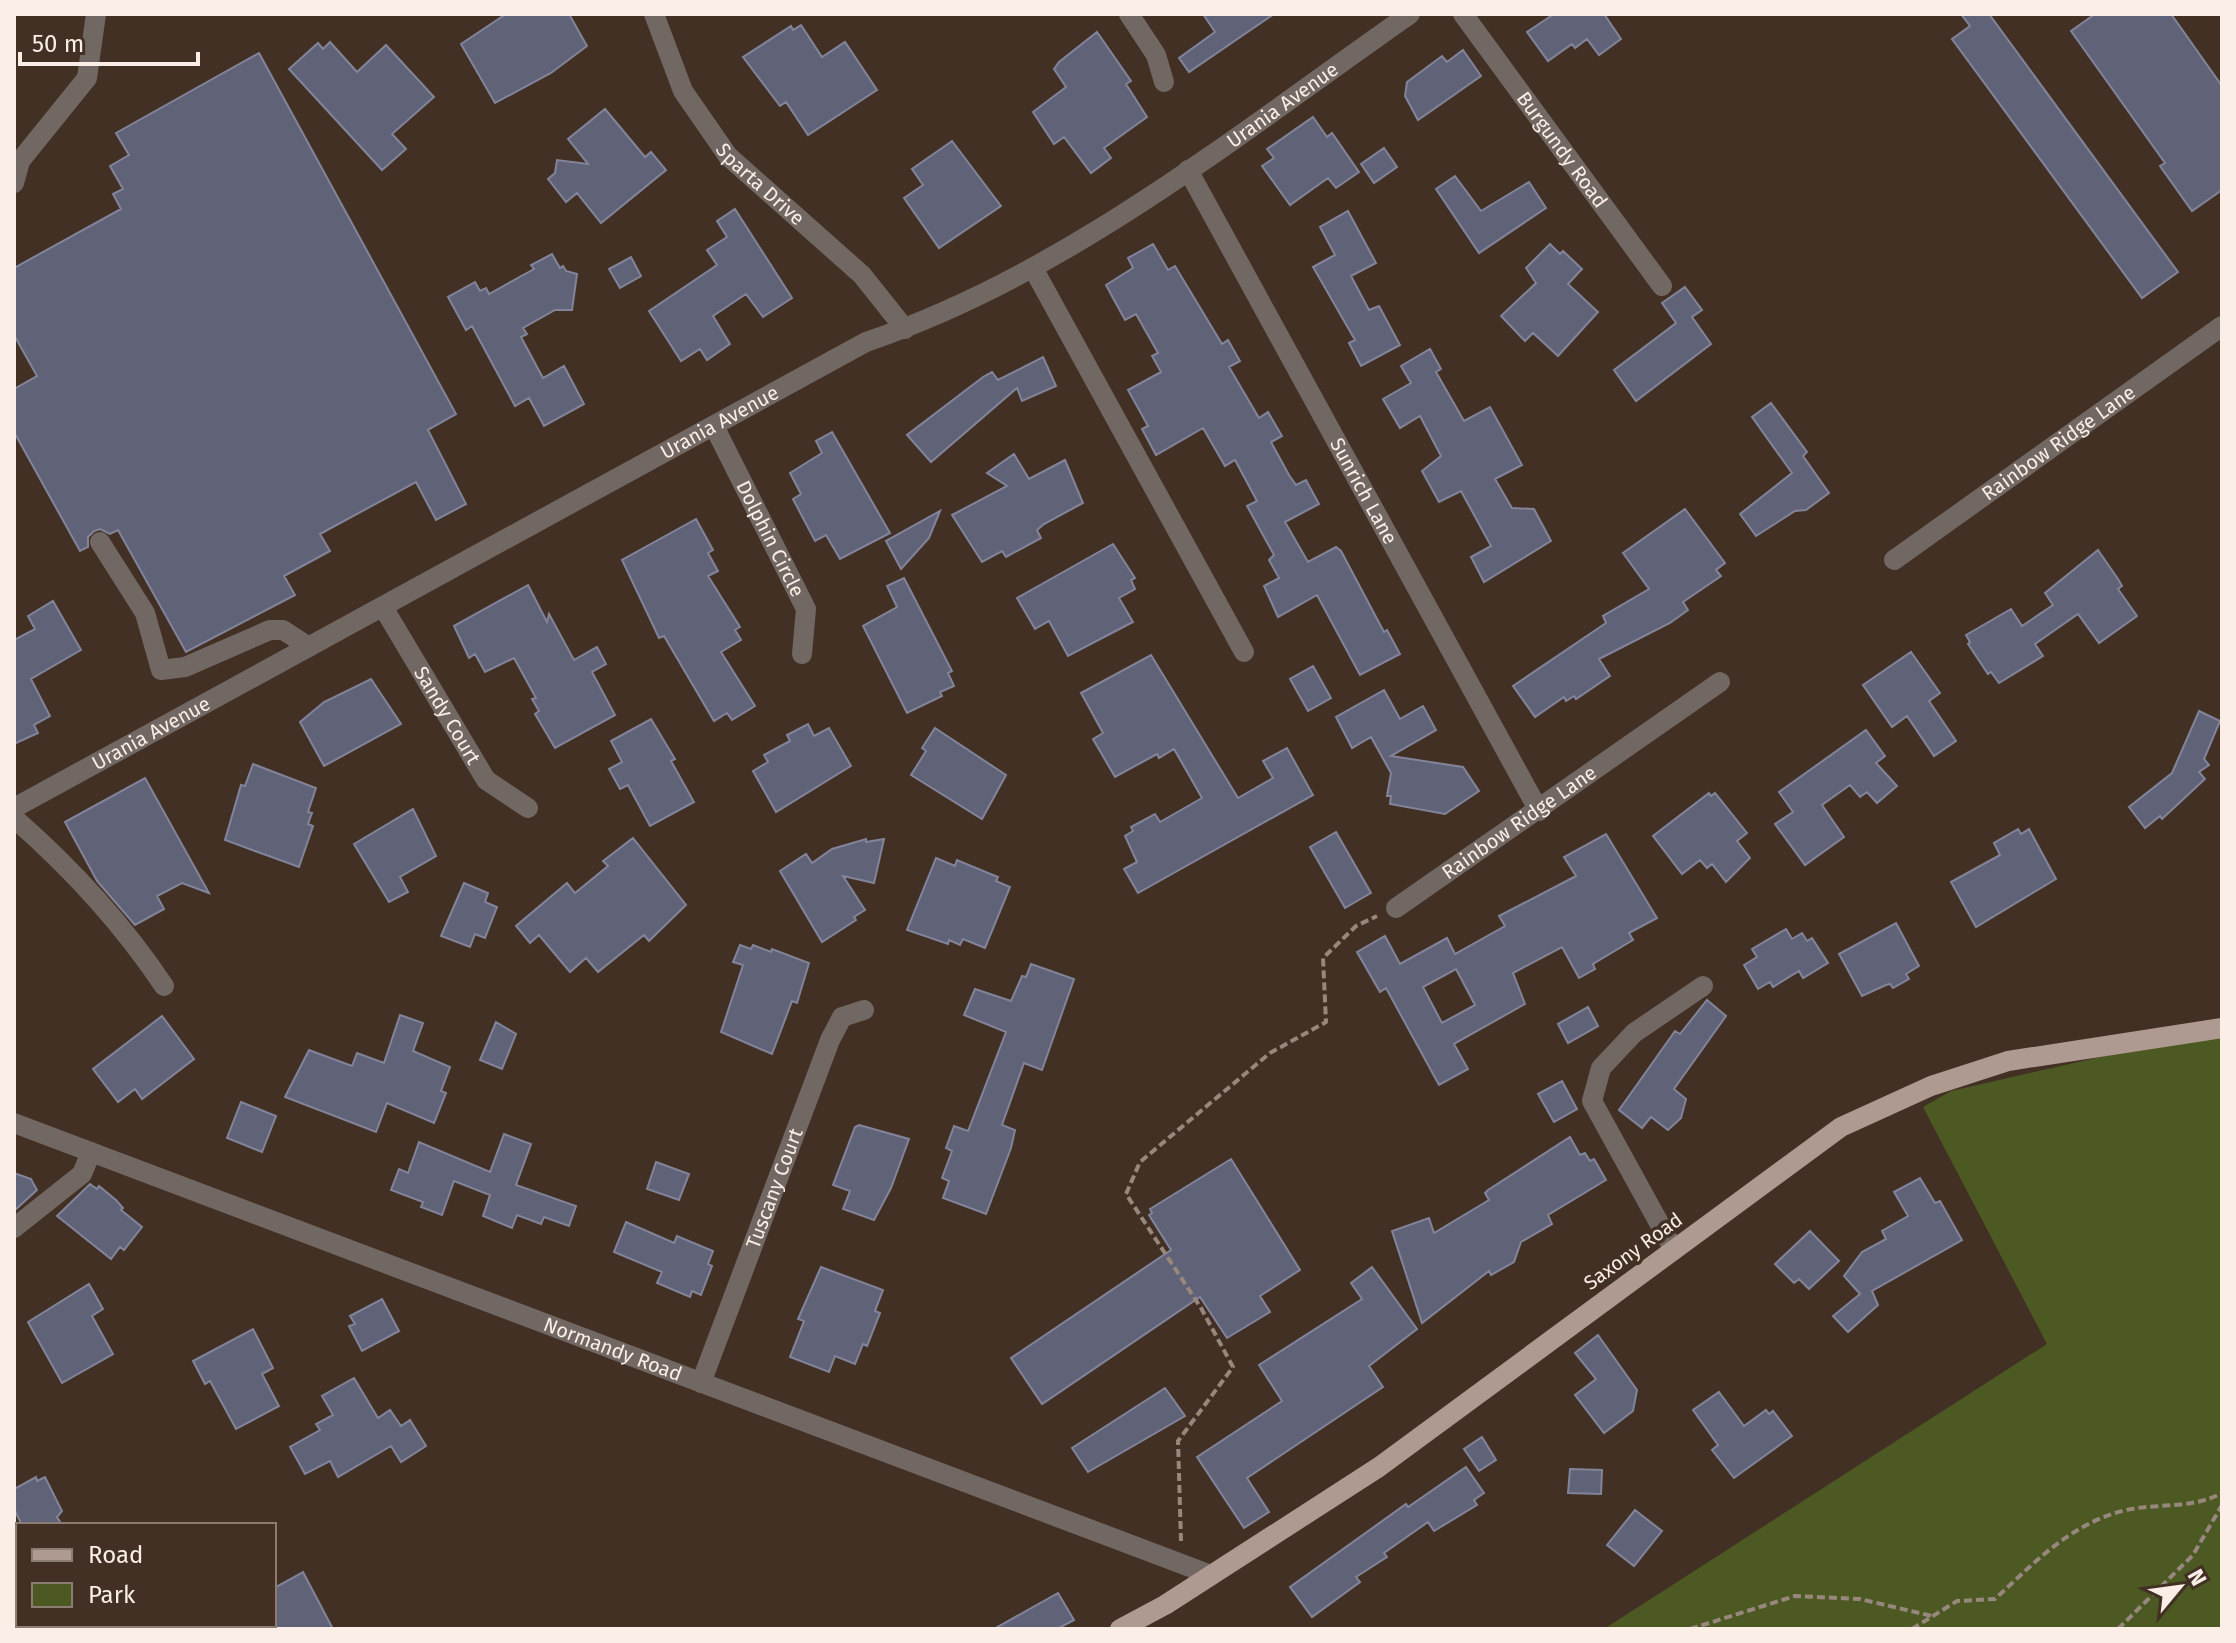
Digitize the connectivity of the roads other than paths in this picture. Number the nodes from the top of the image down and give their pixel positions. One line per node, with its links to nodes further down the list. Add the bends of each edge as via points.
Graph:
1 (96, 14): 8 (street, via 87,78 20,161)
2 (654, 14): 12 (street, Sparta Drive, via 683,91 728,156 862,275)
3 (1129, 14): 6 (street, via 1156,55)
4 (1410, 14): 7 (street, Urania Avenue)
5 (1463, 14): 10 (street, Burgundy Road)
6 (1164, 82)
7 (1188, 170): 9 (street, Urania Avenue); 23 (street, Sunrich Lane)
8 (14, 183)
9 (1033, 268): 12 (street, Urania Avenue); 18 (street)
10 (1662, 286)
11 (2222, 326): 15 (street, Rainbow Ridge Lane)
12 (905, 329): 13 (street, Urania Avenue, via 866,342)
13 (714, 426): 16 (street, Urania Avenue); 19 (street, Dolphin Circle, via 806,609)
14 (100, 542): 17 (street, via 145,613 161,670 185,667 270,630 283,630)
15 (1894, 560)
16 (383, 607): 17 (street, Urania Avenue); 22 (street, Sandy Court, via 486,780)
17 (309, 647): 21 (street, Urania Avenue)
18 (1244, 652)
19 (802, 654)
20 (1720, 682): 23 (street, Rainbow Ridge Lane)
21 (14, 808)
22 (528, 808)
23 (1539, 811): 25 (street, Rainbow Ridge Lane)
24 (14, 818): 26 (street, via 62,860)
25 (1396, 908)
26 (164, 986)
27 (1703, 986): 33 (street, via 1634,1033 1601,1068 1592,1101)
28 (864, 1010): 34 (street, Tuscany Court, via 842,1017 830,1040)
29 (2222, 1028): 33 (main road, Saxony Road, via 2008,1061 1931,1086 1841,1127)
30 (14, 1123): 31 (street, Normandy Road)
31 (91, 1152): 32 (street, via 82,1174); 34 (street, Normandy Road)
32 (14, 1228)
33 (1674, 1250): 35 (main road, Saxony Road, via 1379,1467)
34 (701, 1383): 35 (street, Normandy Road)
35 (1211, 1575): 36 (main road, Saxony Road)
36 (1120, 1629)

